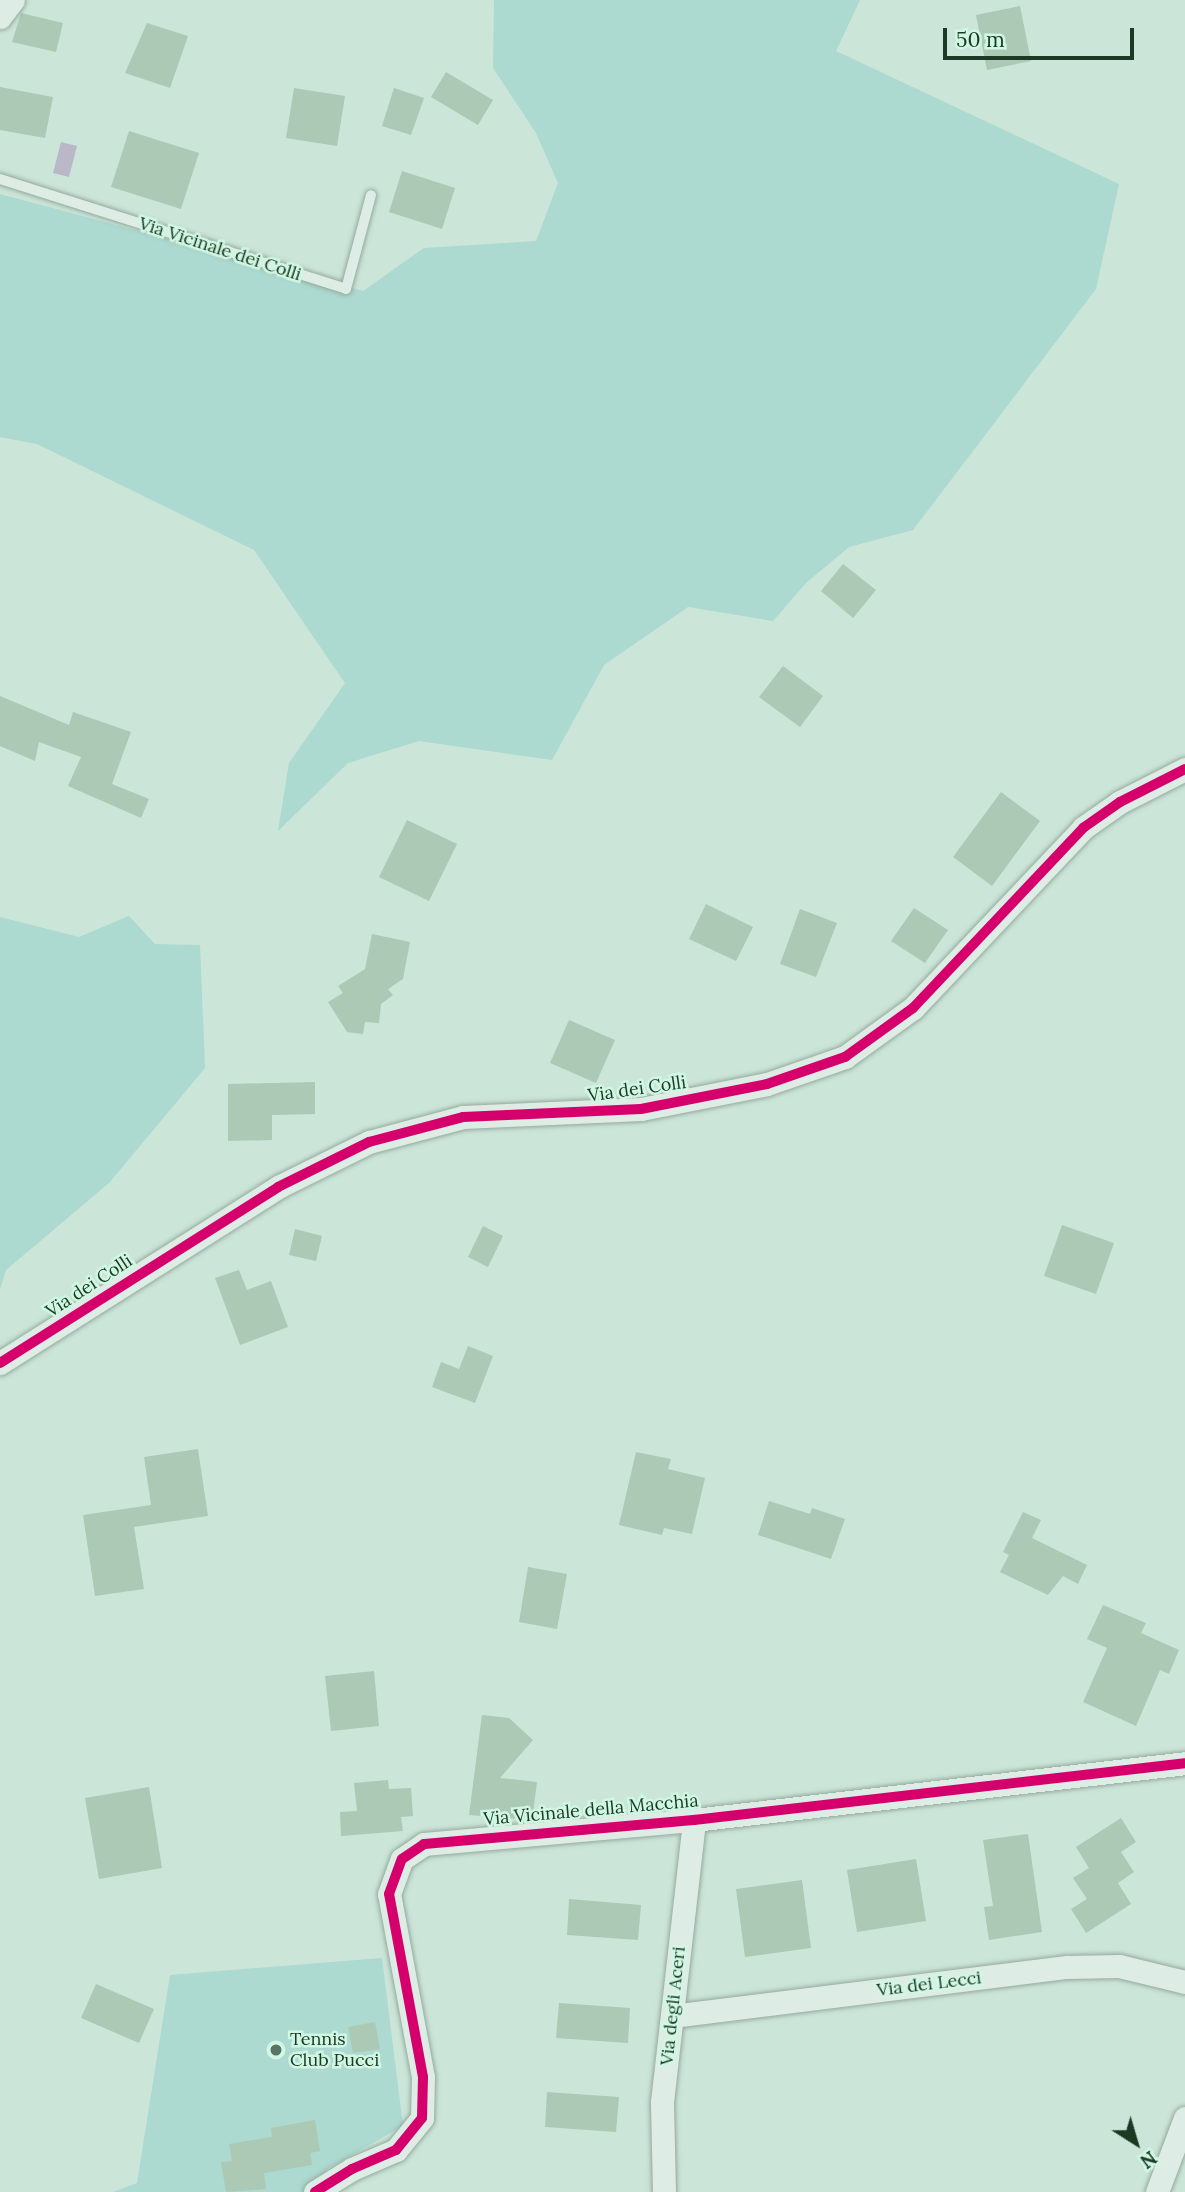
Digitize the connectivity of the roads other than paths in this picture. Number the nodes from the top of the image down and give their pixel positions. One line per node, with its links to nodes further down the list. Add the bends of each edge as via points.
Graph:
1 (13, 0): 2 (street)
2 (0, 17)
3 (0, 179): 4 (lane, Via Vicinale dei Colli, via 346,289)
4 (371, 195)
5 (1185, 769): 6 (street, Via dei Colli, via 1120,802 1083,828 913,1008 845,1057 758,1086 641,1109 463,1117 369,1142 278,1187)
6 (0, 1363)
7 (1185, 1763): 8 (street, Via Vicinale della Macchia)
8 (694, 1820): 10 (street, Via degli Aceri); 12 (street, Via Vicinale della Macchia, via 442,1839 409,1853 397,1867 389,1902 423,2077 422,2118 396,2150)
9 (1185, 1982): 10 (street, Via dei Lecci, via 1119,1966 1067,1967)
10 (672, 2016): 13 (street, Via degli Aceri, via 662,2102)
11 (1185, 2118): 14 (street)
12 (315, 2192)
13 (664, 2192)
14 (1157, 2192)

